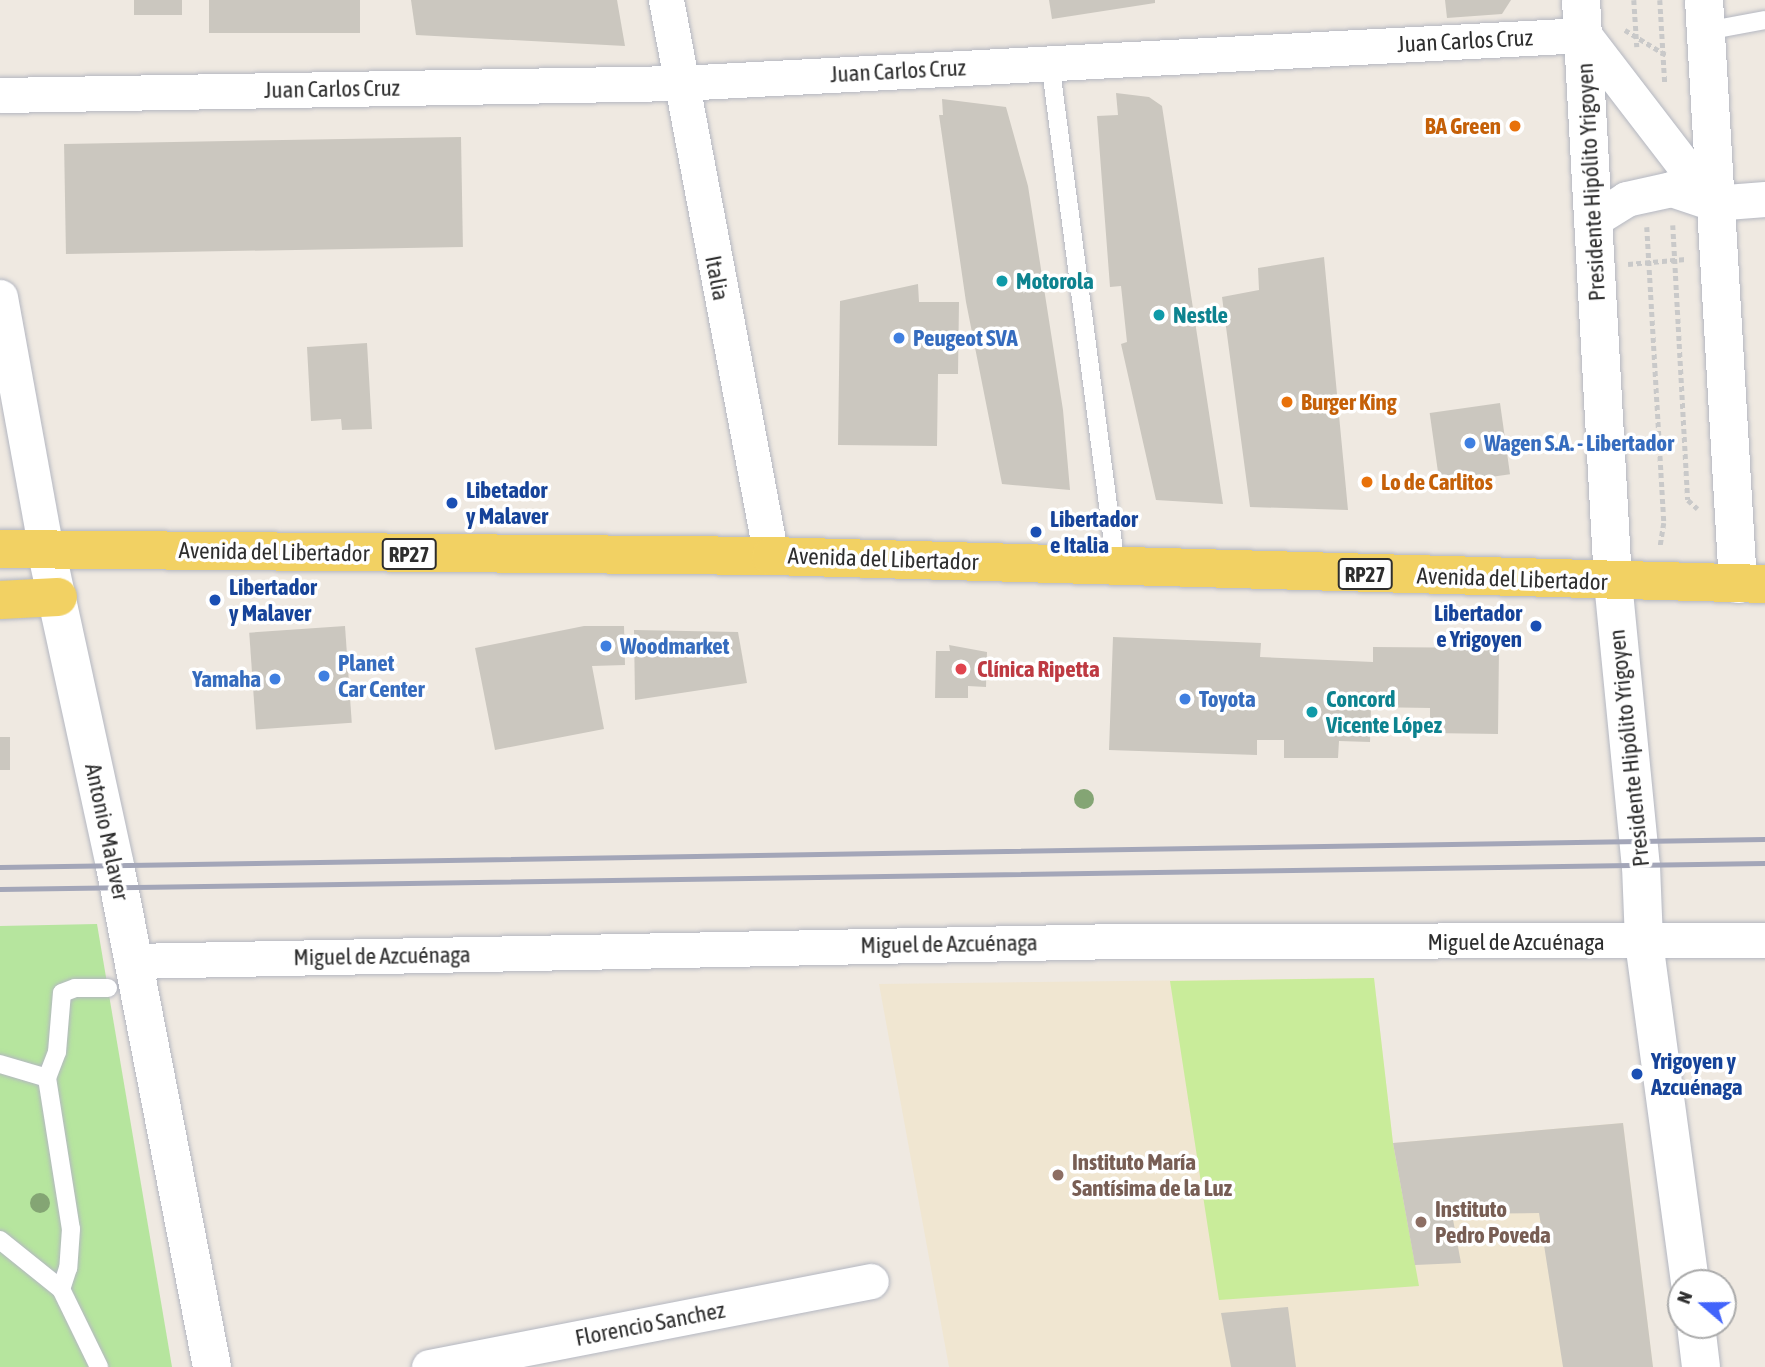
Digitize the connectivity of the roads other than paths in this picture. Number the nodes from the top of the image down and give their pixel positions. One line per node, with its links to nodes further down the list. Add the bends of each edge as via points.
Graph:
1 (666, 0): 6 (street, Italia)
2 (1705, 15): 4 (lane); 9 (street)
3 (1593, 19): 5 (street, Juan Carlos Cruz); 9 (street, via 1640,108); 10 (street, Presidente Hipólito Yrigoyen)
4 (1765, 20)
5 (1050, 62): 6 (street, Juan Carlos Cruz); 15 (lane)
6 (680, 83): 7 (street, Juan Carlos Cruz); 14 (street, Italia)
7 (0, 95)
8 (1765, 199): 9 (street)
9 (1713, 203): 10 (street, via 1658,192 1626,199); 16 (street)
10 (1593, 219): 17 (street, Presidente Hipólito Yrigoyen)
11 (0, 297): 12 (street, Antonio Malaver)
12 (46, 549): 13 (main road, Avenida del Libertador / RP27); 14 (main road, Avenida del Libertador / RP27); 18 (street, Antonio Malaver)
13 (0, 550)
14 (771, 556): 15 (main road, Avenida del Libertador / RP27)
15 (1116, 566): 17 (main road, Avenida del Libertador / RP27)
16 (1746, 571): 17 (main road, Avenida del Libertador / RP27, via 1656,582)
17 (1613, 582): 21 (street, Presidente Hipólito Yrigoyen)
18 (58, 597): 19 (main road); 22 (street, Antonio Malaver)
19 (0, 600)
20 (1765, 940): 21 (street, Miguel de Azcuénaga)
21 (1644, 943): 22 (street, Miguel de Azcuénaga, via 1124,941); 26 (street, Presidente Hipólito Yrigoyen)
22 (120, 974): 24 (lane, via 62,993 57,1052); 31 (street, Antonio Malaver)
23 (0, 1064): 24 (lane)
24 (47, 1078): 28 (lane, via 71,1229)
25 (0, 1240): 28 (lane)
26 (1688, 1269)
27 (872, 1281): 32 (street, Florencio Sanchez)
28 (61, 1289): 30 (lane)
29 (1698, 1339): 33 (street)
30 (99, 1367)
31 (212, 1367)
32 (429, 1367)
33 (1701, 1367)

